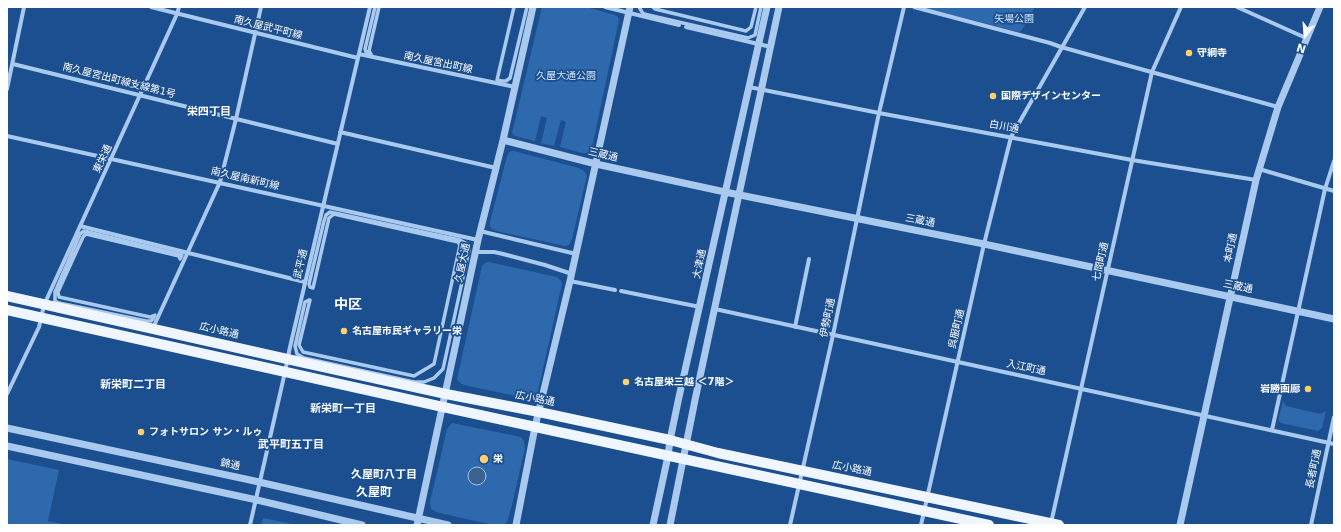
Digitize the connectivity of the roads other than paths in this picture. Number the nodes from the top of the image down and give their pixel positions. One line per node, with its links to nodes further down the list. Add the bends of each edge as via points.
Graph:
1 (24, 7): 34 (street)
2 (150, 7): 25 (street, 南久屋武平町線)
3 (179, 7): 25 (street, 東栄通)
4 (261, 7): 28 (street)
5 (370, 7): 33 (street, 武平通)
6 (375, 7): 7 (street, via 365,50 371,54 369,51)
7 (379, 7)
8 (514, 7): 9 (street, via 497,80 502,81 510,78)
9 (527, 7)
10 (533, 7): 36 (street, 久屋大通)
11 (605, 7): 24 (street)
12 (639, 7): 15 (street, via 644,14 748,38 755,35)
13 (653, 7): 14 (street, via 746,31 751,27)
14 (756, 7)
15 (761, 7)
16 (767, 7): 30 (street, 大津通)
17 (779, 7): 31 (street)
18 (904, 7): 42 (street, 伊勢町通)
19 (914, 7): 32 (street)
20 (1085, 7): 32 (street, 呉服町通)
21 (1180, 7): 35 (street, 七間町通)
22 (1237, 7): 29 (street)
23 (1320, 7): 29 (street, 本町通)
24 (629, 10): 26 (street); 52 (street)
25 (177, 14): 28 (street, 南久屋武平町線); 40 (street, 東栄通)
26 (679, 25)
27 (686, 27): 30 (street)
28 (254, 33): 33 (street, 南久屋武平町線); 43 (street)
29 (1306, 38): 41 (street, 本町通)
30 (758, 44): 31 (street); 37 (street, 大津通)
31 (771, 47): 39 (street)
32 (1061, 47): 35 (street); 46 (street, 呉服町通)
33 (358, 56): 36 (street, 南久屋宮出町線); 44 (street, 武平通)
34 (13, 64): 38 (street); 40 (street, 南久屋宮出町線支線第1号)
35 (1152, 72): 41 (street); 50 (street, 七間町通)
36 (515, 87): 47 (street, 久屋大通)
37 (749, 87): 39 (street, 白川通); 59 (street, 大津通)
38 (7, 89)
39 (762, 90): 42 (street, 白川通); 60 (street)
40 (140, 95): 43 (street, 南久屋宮出町線支線第1号); 49 (street, 東栄通)
41 (1278, 107): 54 (street, 本町通)
42 (879, 114): 46 (street, 白川通); 62 (street, 伊勢町通)
43 (236, 119): 48 (street, 南久屋宮出町線支線第1号); 56 (street)
44 (340, 132): 48 (street, 武平通); 53 (street)
45 (7, 136): 49 (street, 南久屋南新町線)
46 (1011, 137): 50 (street, 白川通); 66 (street, 呉服町通)
47 (503, 140): 52 (street, 三蔵通); 53 (street, 久屋大通)
48 (338, 144): 61 (street, 武平通)
49 (112, 159): 56 (street, 南久屋南新町線); 63 (street, 東栄通)
50 (1132, 160): 55 (street, 白川通); 71 (street, 七間町通)
51 (1334, 161): 57 (street)
52 (596, 164): 59 (street, 三蔵通); 69 (street)
53 (496, 168): 64 (street, 久屋大通)
54 (1259, 169): 55 (street, 本町通); 57 (street)
55 (1256, 180): 77 (street, 本町通)
56 (220, 182): 61 (street, 南久屋南新町線); 67 (street)
57 (1325, 189): 58 (street); 83 (street)
58 (1334, 191)
59 (726, 192): 60 (street, 三蔵通); 80 (street, 大津通)
60 (739, 194): 62 (street, 三蔵通); 82 (street)
61 (323, 205): 65 (street, 南久屋南新町線); 73 (street, 武平通)
62 (858, 219): 66 (street, 三蔵通); 89 (street, 伊勢町通)
63 (80, 226): 67 (street); 79 (street, 東栄通)
64 (480, 231): 65 (street, 久屋大通); 69 (street)
65 (478, 240): 68 (street, 久屋大通)
66 (984, 244): 71 (street, 三蔵通); 91 (street, 呉服町通)
67 (187, 252): 73 (street); 88 (street)
68 (476, 252): 72 (street, via 494,252 546,264); 95 (street, 久屋大通)
69 (576, 254): 72 (street)
70 (809, 259): 87 (street)
71 (1107, 270): 77 (street, 三蔵通); 93 (street, 七間町通)
72 (571, 277): 74 (street); 97 (street)
73 (305, 282): 90 (street, 武平通)
74 (615, 290)
75 (621, 291): 80 (street)
76 (7, 296): 79 (main road, 広小路通)
77 (1230, 296): 83 (street, 三蔵通); 98 (street, 本町通)
78 (310, 300): 78 (street, via 305,302 294,346 299,356 414,382 428,381 443,369 468,246 460,240 332,212 326,215 309,284 313,288 329,218 334,214 458,242 460,245 434,364 414,376 303,352 299,345)
79 (44, 305): 84 (street, 東栄通); 88 (main road, 広小路通)
80 (700, 307): 103 (street, 大津通)
81 (7, 310): 84 (main road)
82 (715, 310): 87 (street, 入江町通); 106 (street)
83 (1298, 311): 86 (street, 三蔵通); 102 (street)
84 (41, 317): 92 (main road); 94 (street, 東栄通, via 39,327)
85 (150, 317): 85 (street, via 155,315 151,321 146,321 59,303 55,300 54,292 82,232 182,255 180,259 179,256 86,234 83,237 58,292 59,297)
86 (1334, 319)
87 (795, 327): 89 (street, 入江町通)
88 (152, 328): 90 (main road, 広小路通)
89 (833, 336): 91 (street, 入江町通); 110 (street, 伊勢町通)
90 (287, 359): 92 (street, 武平通); 95 (main road, 広小路通)
91 (958, 362): 93 (street, 入江町通); 113 (street, 呉服町通)
92 (285, 372): 96 (main road); 111 (street, 武平通)
93 (1081, 389): 98 (street, 入江町通); 117 (street, 七間町通)
94 (7, 394)
95 (446, 394): 96 (street, 久屋大通); 97 (main road, 広小路通)
96 (443, 407): 100 (main road); 116 (street, 久屋大通)
97 (539, 412): 100 (street); 103 (main road, 広小路通)
98 (1204, 416): 102 (street, 入江町通); 127 (street, 本町通)
99 (1334, 417): 104 (street, 長者町通)
100 (535, 427): 108 (main road); 121 (street)
101 (7, 428): 111 (street, 錦通)
102 (1272, 430): 104 (street, 入江町通)
103 (670, 440): 106 (main road, 広小路通); 108 (street, 大津通)
104 (1328, 442): 105 (street, 入江町通); 128 (street, 長者町通)
105 (1334, 444)
106 (686, 445): 109 (street); 110 (main road, 広小路通)
107 (7, 446): 114 (street)
108 (668, 456): 109 (main road); 122 (street, 大津通)
109 (683, 459): 112 (main road); 123 (street)
110 (802, 471): 112 (street, 伊勢町通); 113 (main road, 広小路通)
111 (260, 482): 114 (street, 武平通); 116 (street, 錦通)
112 (799, 484): 115 (main road); 124 (street, 伊勢町通)
113 (928, 496): 115 (street, 呉服町通); 117 (main road, 広小路通)
114 (257, 500): 118 (street, 武平通); 119 (street)
115 (924, 511): 125 (street, 呉服町通); 126 (main road)
116 (418, 522): 120 (street, 錦通)
117 (1053, 524)
118 (250, 525)
119 (362, 525)
120 (448, 525)
121 (516, 525)
122 (653, 525)
123 (670, 525)
124 (790, 525)
125 (921, 525)
126 (989, 525)
127 (1180, 525)
128 (1311, 525)

